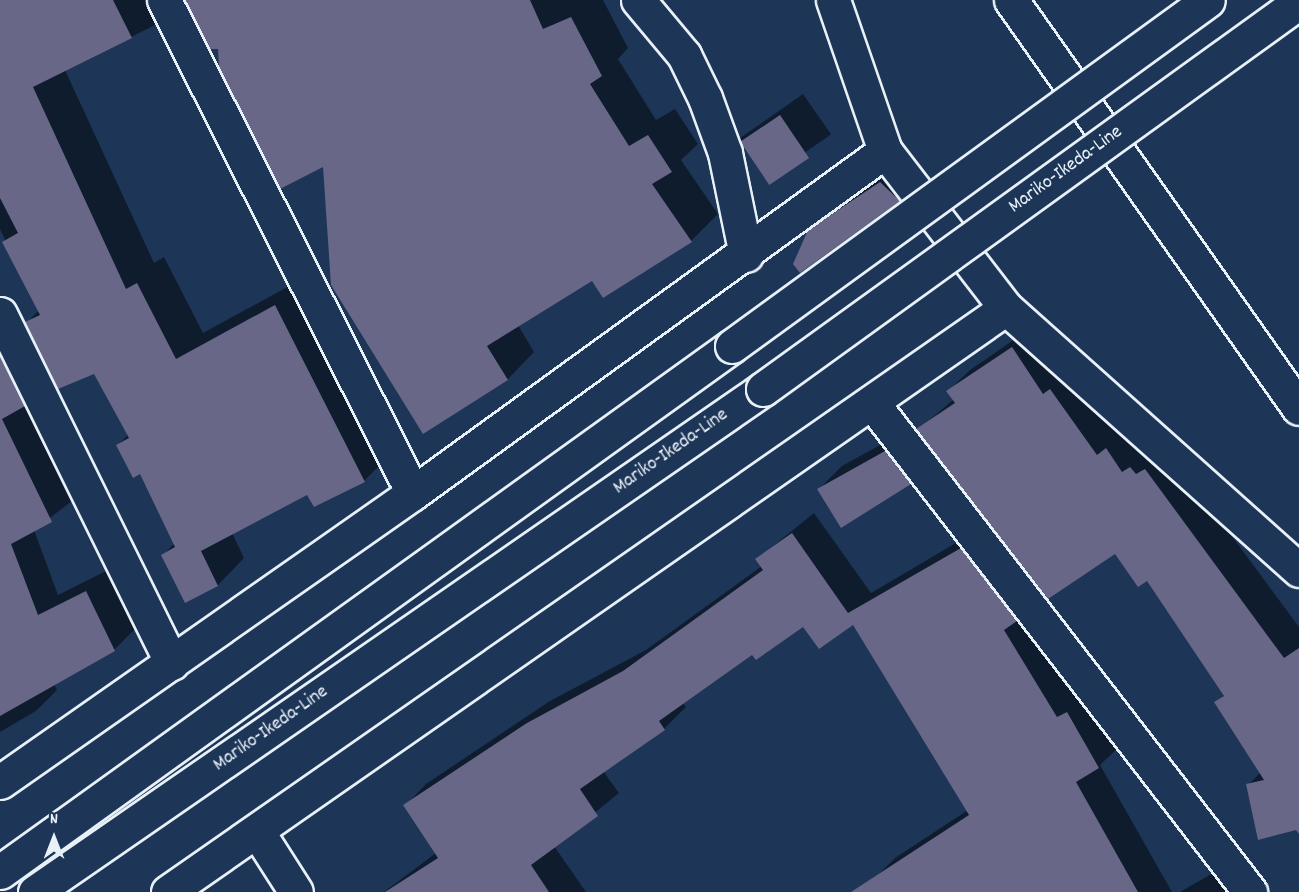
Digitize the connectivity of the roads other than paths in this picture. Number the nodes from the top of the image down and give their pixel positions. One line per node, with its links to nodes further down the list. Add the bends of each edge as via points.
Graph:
1 (164, 0): 13 (street)
2 (638, 0): 8 (street, via 684,55 705,98 725,153)
3 (833, 0): 7 (street)
4 (1011, 0): 12 (street)
5 (1208, 0): 18 (street, bridge)
6 (1299, 2): 19 (street, Mariko-Ikeda-Line, bridge, via 753,396)
7 (885, 151): 8 (street); 9 (street)
8 (746, 255): 13 (street)
9 (1006, 308): 11 (street); 14 (street)
10 (0, 314): 15 (street)
11 (873, 404): 17 (street); 22 (street)
12 (1299, 408)
13 (413, 493): 15 (street)
14 (1299, 570)
15 (172, 663): 16 (street)
16 (0, 782)
17 (257, 831): 20 (street); 21 (street)
18 (0, 869)
19 (35, 892)
20 (168, 892)
21 (296, 892)
22 (1250, 892)

